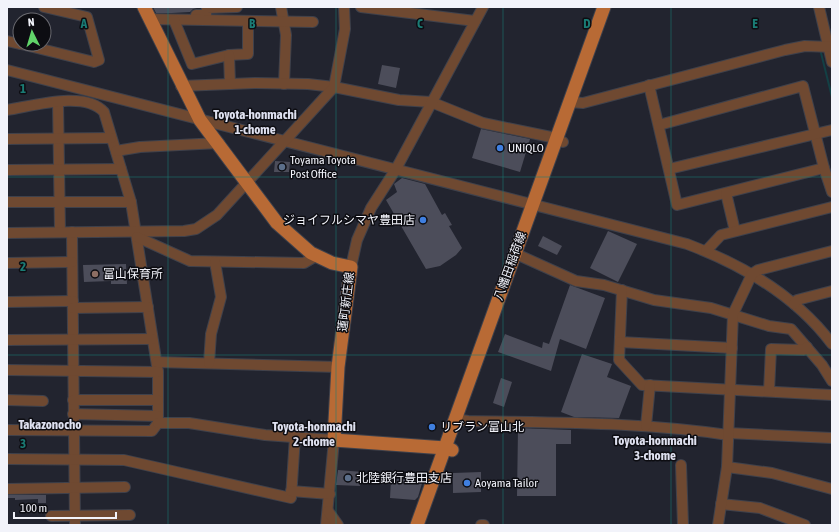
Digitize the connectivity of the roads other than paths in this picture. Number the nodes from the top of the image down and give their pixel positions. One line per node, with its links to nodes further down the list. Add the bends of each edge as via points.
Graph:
1 (44, 7): 10 (street)
2 (280, 7): 14 (street)
3 (344, 7): 26 (street, via 345,29)
4 (360, 7): 15 (street)
5 (482, 7): 15 (street)
6 (604, 7): 29 (main road, 八幡田稲荷線)
7 (612, 7): 29 (main road, 八幡田稲荷線)
8 (819, 7): 17 (street)
9 (237, 8): 11 (street, via 207,8 206,15)
10 (87, 12): 18 (street, via 99,60 94,62)
11 (147, 14): 12 (street); 25 (main road, 蓮町新庄線)
12 (174, 20): 13 (street); 19 (street, via 192,64)
13 (248, 21): 14 (street); 19 (street, via 248,54)
14 (284, 21): 16 (street); 23 (street)
15 (475, 21): 28 (street)
16 (313, 22)
17 (830, 47): 20 (street); 24 (street, via 805,46)
18 (52, 52)
19 (229, 55): 22 (street)
20 (832, 62)
21 (7, 70): 31 (street)
22 (230, 84): 23 (street); 25 (street)
23 (284, 84): 26 (street)
24 (649, 85): 29 (street); 32 (street)
25 (182, 86): 31 (main road, 蓮町新庄線)
26 (334, 87): 28 (street, via 399,100); 39 (street)
27 (58, 102): 30 (street); 35 (street, via 72,100 99,106 104,112); 37 (street)
28 (431, 102): 38 (street, via 483,123); 44 (street)
29 (574, 103): 38 (main road, 八幡田稲荷線)
30 (7, 110)
31 (200, 120): 39 (street); 40 (main road, 蓮町新庄線)
32 (659, 125): 34 (street, via 803,86); 47 (street)
33 (832, 130): 34 (street)
34 (815, 134): 42 (street); 47 (street)
35 (111, 138): 37 (street); 41 (street)
36 (7, 139): 37 (street)
37 (58, 139): 46 (street)
38 (560, 140): 54 (main road, 八幡田稲荷線)
39 (285, 142): 44 (street); 48 (street)
40 (219, 143): 41 (street, via 140,147); 48 (main road, 蓮町新庄線)
41 (116, 151): 43 (street)
42 (824, 168): 49 (street); 50 (street)
43 (121, 169): 46 (street); 53 (street)
44 (396, 169): 54 (street); 68 (street, via 362,227)
45 (7, 170): 46 (street)
46 (59, 170): 52 (street)
47 (669, 170): 50 (street, via 677,205)
48 (247, 184): 60 (street, via 217,215 196,229); 64 (main road, 蓮町新庄線, via 277,224)
49 (832, 192)
50 (726, 193): 56 (street)
51 (7, 202): 52 (street)
52 (60, 202): 53 (street); 57 (street)
53 (131, 202): 60 (street)
54 (535, 206): 61 (street); 63 (main road, 八幡田稲荷線)
55 (832, 207): 56 (street)
56 (735, 231): 61 (street, via 721,234)
57 (60, 232): 58 (street); 59 (street)
58 (72, 232): 60 (street); 65 (street)
59 (7, 233)
60 (136, 235): 66 (street, via 190,261); 75 (street)
61 (706, 251): 69 (street)
62 (832, 251): 69 (street, via 758,270)
63 (518, 255): 70 (street, via 576,281); 102 (main road, 八幡田稲荷線)
64 (316, 256): 66 (street, via 304,263); 68 (main road, 蓮町新庄線)
65 (72, 262): 67 (street); 73 (street)
66 (215, 262): 86 (street, via 221,297 211,334)
67 (7, 263)
68 (351, 267): 87 (main road, 蓮町新庄線)
69 (752, 274): 74 (street); 76 (street)
70 (622, 290): 76 (street, via 654,300 711,308); 81 (street)
71 (832, 291): 74 (street, via 797,300)
72 (7, 302): 73 (street)
73 (73, 304): 75 (street); 78 (street)
74 (794, 304): 77 (street)
75 (148, 307): 79 (street)
76 (733, 314): 83 (street, via 769,326 791,328); 84 (street)
77 (828, 332): 82 (street)
78 (73, 339): 79 (street); 80 (street); 89 (street)
79 (152, 339): 85 (street)
80 (7, 340)
81 (620, 342): 84 (street); 92 (street, via 619,360 642,385)
82 (832, 344)
83 (807, 347): 91 (street); 94 (street, via 804,350 771,349)
84 (732, 348): 93 (street)
85 (157, 362): 86 (street); 90 (street)
86 (209, 363): 87 (street)
87 (338, 366): 109 (main road, 蓮町新庄線)
88 (7, 370): 89 (street)
89 (73, 371): 90 (street); 98 (street)
90 (158, 372): 99 (street)
91 (832, 381)
92 (650, 386): 93 (street); 103 (street)
93 (730, 390): 94 (street); 106 (street)
94 (769, 391): 95 (street)
95 (832, 394)
96 (7, 400): 97 (street)
97 (43, 400)
98 (73, 400): 99 (street); 100 (street)
99 (158, 400): 101 (street)
100 (73, 414): 101 (street); 105 (street)
101 (158, 419): 105 (street, via 152,431); 107 (street)
102 (459, 420): 103 (street); 110 (main road, 八幡田稲荷線)
103 (646, 426): 106 (street)
104 (7, 430): 105 (street)
105 (73, 430): 112 (street)
106 (728, 434): 108 (street); 114 (street)
107 (295, 437): 109 (street); 119 (street)
108 (832, 438)
109 (334, 440): 110 (main road); 120 (street)
110 (448, 449): 128 (main road, 八幡田稲荷線); 129 (main road, 八幡田稲荷線)
111 (7, 459): 112 (street)
112 (73, 459): 115 (street); 119 (street, via 124,460 291,498)
113 (681, 465): 130 (street)
114 (727, 467): 118 (street, via 772,473); 121 (street)
115 (74, 487): 116 (street); 117 (street); 125 (street)
116 (125, 487)
117 (7, 489)
118 (832, 489)
119 (291, 491): 120 (street)
120 (330, 494): 122 (street)
121 (721, 504): 131 (street); 132 (street, via 760,508)
122 (328, 511): 126 (street); 127 (street)
123 (130, 515): 125 (street)
124 (51, 516): 125 (street)
125 (74, 520)
126 (326, 525)
127 (338, 525)
128 (417, 525)
129 (425, 525)
130 (683, 525)
131 (718, 525)
132 (805, 525)

